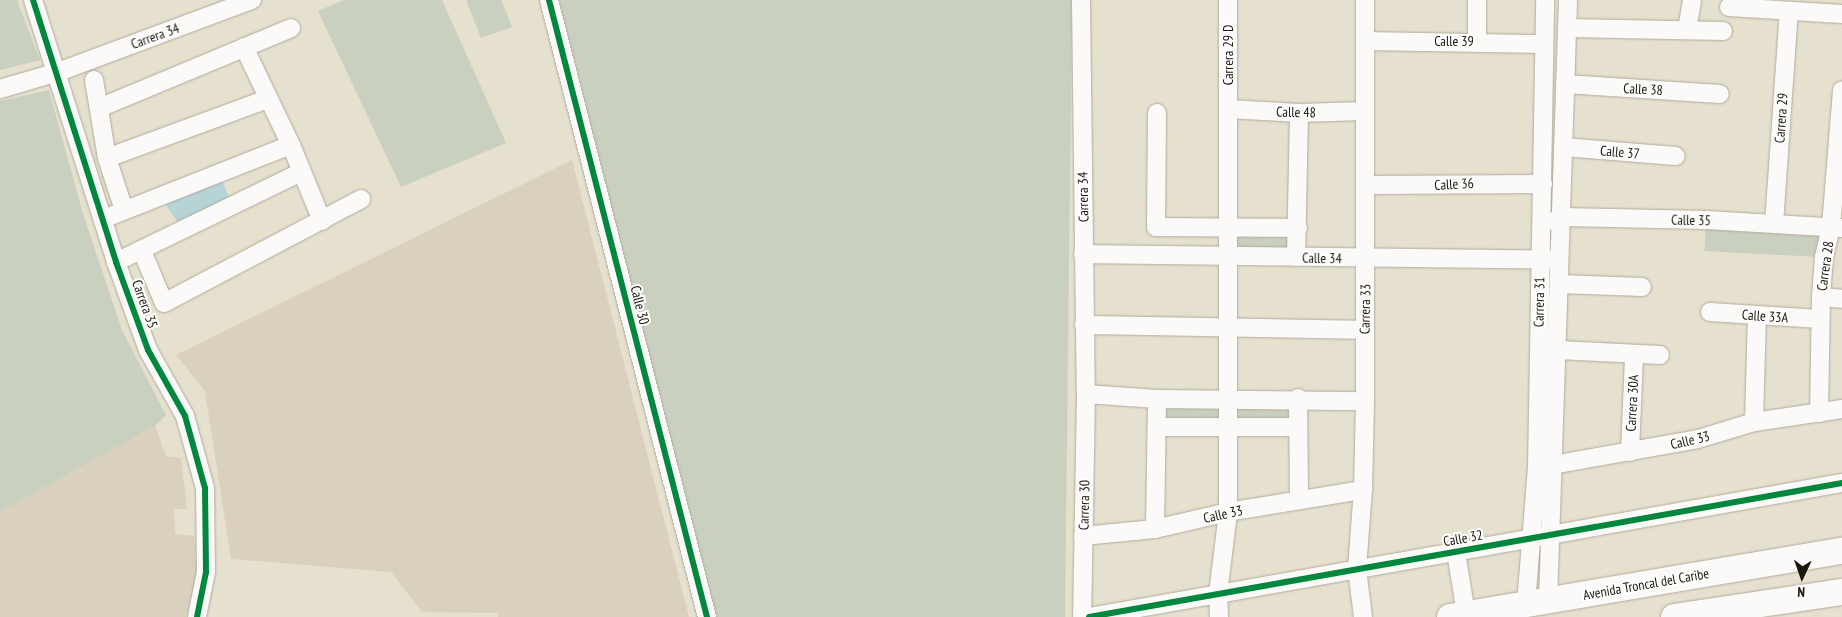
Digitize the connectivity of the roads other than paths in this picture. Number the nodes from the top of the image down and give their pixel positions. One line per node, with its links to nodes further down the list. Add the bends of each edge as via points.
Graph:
1 (33, 0): 22 (street, Carrera 35)
2 (252, 0): 22 (street, Carrera 34)
3 (549, 0): 101 (street, Calle 30)
4 (1081, 0): 53 (street, Carrera 34)
5 (1228, 0): 30 (street, Carrera 29 D)
6 (1365, 0): 18 (street, Carrera 33)
7 (1477, 0): 19 (street)
8 (1545, 0): 20 (street, Carrera 31)
9 (1568, 0): 15 (street, Carrera 31)
10 (1692, 0): 16 (street)
11 (1729, 7): 12 (street)
12 (1788, 12): 13 (street); 47 (street, Carrera 29)
13 (1842, 14)
14 (291, 28): 21 (street)
15 (1567, 28): 16 (street); 24 (street, Carrera 31)
16 (1687, 29): 17 (street)
17 (1723, 31)
18 (1365, 41): 19 (street, Calle 39); 31 (street, Carrera 33)
19 (1477, 41): 20 (street, Calle 39)
20 (1544, 44): 40 (street, Carrera 31)
21 (244, 47): 28 (street); 29 (street)
22 (58, 72): 25 (street, Carrera 34); 45 (street, Carrera 35)
23 (94, 80): 29 (street)
24 (1565, 84): 26 (street, Calle 38); 35 (street, Carrera 31)
25 (0, 89)
26 (1720, 94)
27 (1842, 97): 38 (street, Carrera 28)
28 (267, 99): 34 (street); 37 (street)
29 (99, 108): 37 (street)
30 (1228, 109): 33 (street, Calle 48); 51 (street, Carrera 29 D)
31 (1365, 110): 33 (street, Calle 48); 41 (street, Carrera 33)
32 (1157, 113): 51 (street, via 1156,227)
33 (1299, 113): 50 (street)
34 (291, 145): 39 (street); 43 (street)
35 (1563, 147): 36 (street, Calle 37); 44 (street, Carrera 31)
36 (1676, 156)
37 (107, 158): 43 (street)
38 (1839, 164): 49 (street, Carrera 28)
39 (302, 172): 46 (street); 52 (street)
40 (1543, 184): 41 (street, Calle 36); 48 (street, Carrera 31)
41 (1366, 185): 56 (street, Carrera 33)
42 (361, 199): 46 (street)
43 (124, 210): 45 (street)
44 (1563, 217): 47 (street, Calle 35); 48 (street, Calle 35); 58 (street, Carrera 31)
45 (103, 219): 59 (street, Carrera 35)
46 (322, 221): 52 (street, via 164,303)
47 (1774, 224): 49 (street, Calle 35)
48 (1542, 227): 57 (street, Carrera 31)
49 (1837, 227): 62 (street, Carrera 28, via 1824,257)
50 (1298, 228): 51 (street); 55 (street)
51 (1227, 229): 54 (street, Carrera 29 D)
52 (142, 251): 59 (street)
53 (1083, 254): 54 (street, Calle 34); 67 (street, Carrera 34)
54 (1228, 256): 55 (street, Calle 34); 68 (street, Carrera 29 D)
55 (1296, 257): 56 (street, Calle 34)
56 (1365, 259): 57 (street, Calle 34); 69 (street, Carrera 33)
57 (1540, 260): 58 (street, Calle 34); 85 (street, Carrera 31)
58 (1560, 260): 60 (street, Carrera 31)
59 (116, 262): 100 (street, Carrera 35, via 148,350 185,416 205,488 206,572)
60 (1559, 284): 61 (street); 70 (street, Carrera 31)
61 (1642, 286)
62 (1821, 297): 63 (street); 66 (street, Carrera 28)
63 (1842, 299)
64 (1710, 312): 65 (street, Calle 33A)
65 (1757, 317): 66 (street, Calle 33A); 80 (street)
66 (1820, 319): 79 (street, Carrera 28)
67 (1084, 325): 68 (street); 73 (street, Carrera 34)
68 (1228, 327): 69 (street); 75 (street, Carrera 29 D)
69 (1364, 330): 77 (street, Carrera 33)
70 (1558, 350): 71 (street); 85 (street, Carrera 31)
71 (1634, 354): 72 (street); 84 (street, Carrera 30A)
72 (1660, 355)
73 (1086, 394): 74 (street); 91 (street, Carrera 30)
74 (1157, 398): 75 (street); 81 (street)
75 (1227, 398): 76 (street); 83 (street, Carrera 29 D)
76 (1298, 398): 77 (street); 82 (street)
77 (1365, 401): 87 (street, Carrera 33)
78 (1842, 409): 79 (street, Calle 33)
79 (1819, 413): 80 (street, Calle 33)
80 (1754, 422): 84 (street, Calle 33, via 1698,439)
81 (1158, 427): 83 (street); 90 (street)
82 (1298, 427): 83 (street); 88 (street)
83 (1227, 428): 89 (street, Carrera 29 D)
84 (1630, 452): 85 (street, Calle 33)
85 (1545, 467): 92 (street, Carrera 31)
86 (1842, 484): 92 (street, Calle 32)
87 (1363, 490): 88 (street, Calle 33); 95 (street, Carrera 33)
88 (1299, 499): 89 (street, Calle 33)
89 (1228, 512): 90 (street, Calle 33); 97 (street, Carrera 29 D)
90 (1155, 529): 91 (street, Calle 33)
91 (1083, 536): 102 (street, Carrera 30)
92 (1541, 537): 94 (street, Calle 32); 98 (street, Carrera 31)
93 (1842, 551): 98 (highway, Avenida Troncal del Caribe)
94 (1456, 552): 95 (street, Calle 32); 99 (street)
95 (1357, 569): 97 (street, Calle 32); 105 (street, Carrera 33)
96 (1842, 592): 106 (highway)
97 (1218, 594): 103 (street, Calle 32); 104 (street, Carrera 29 D)
98 (1537, 602): 99 (highway, Avenida Troncal del Caribe)
99 (1458, 616)
100 (196, 617)
101 (707, 617)
102 (1082, 617)
103 (1089, 617)
104 (1220, 617)
105 (1362, 617)
106 (1674, 617)

